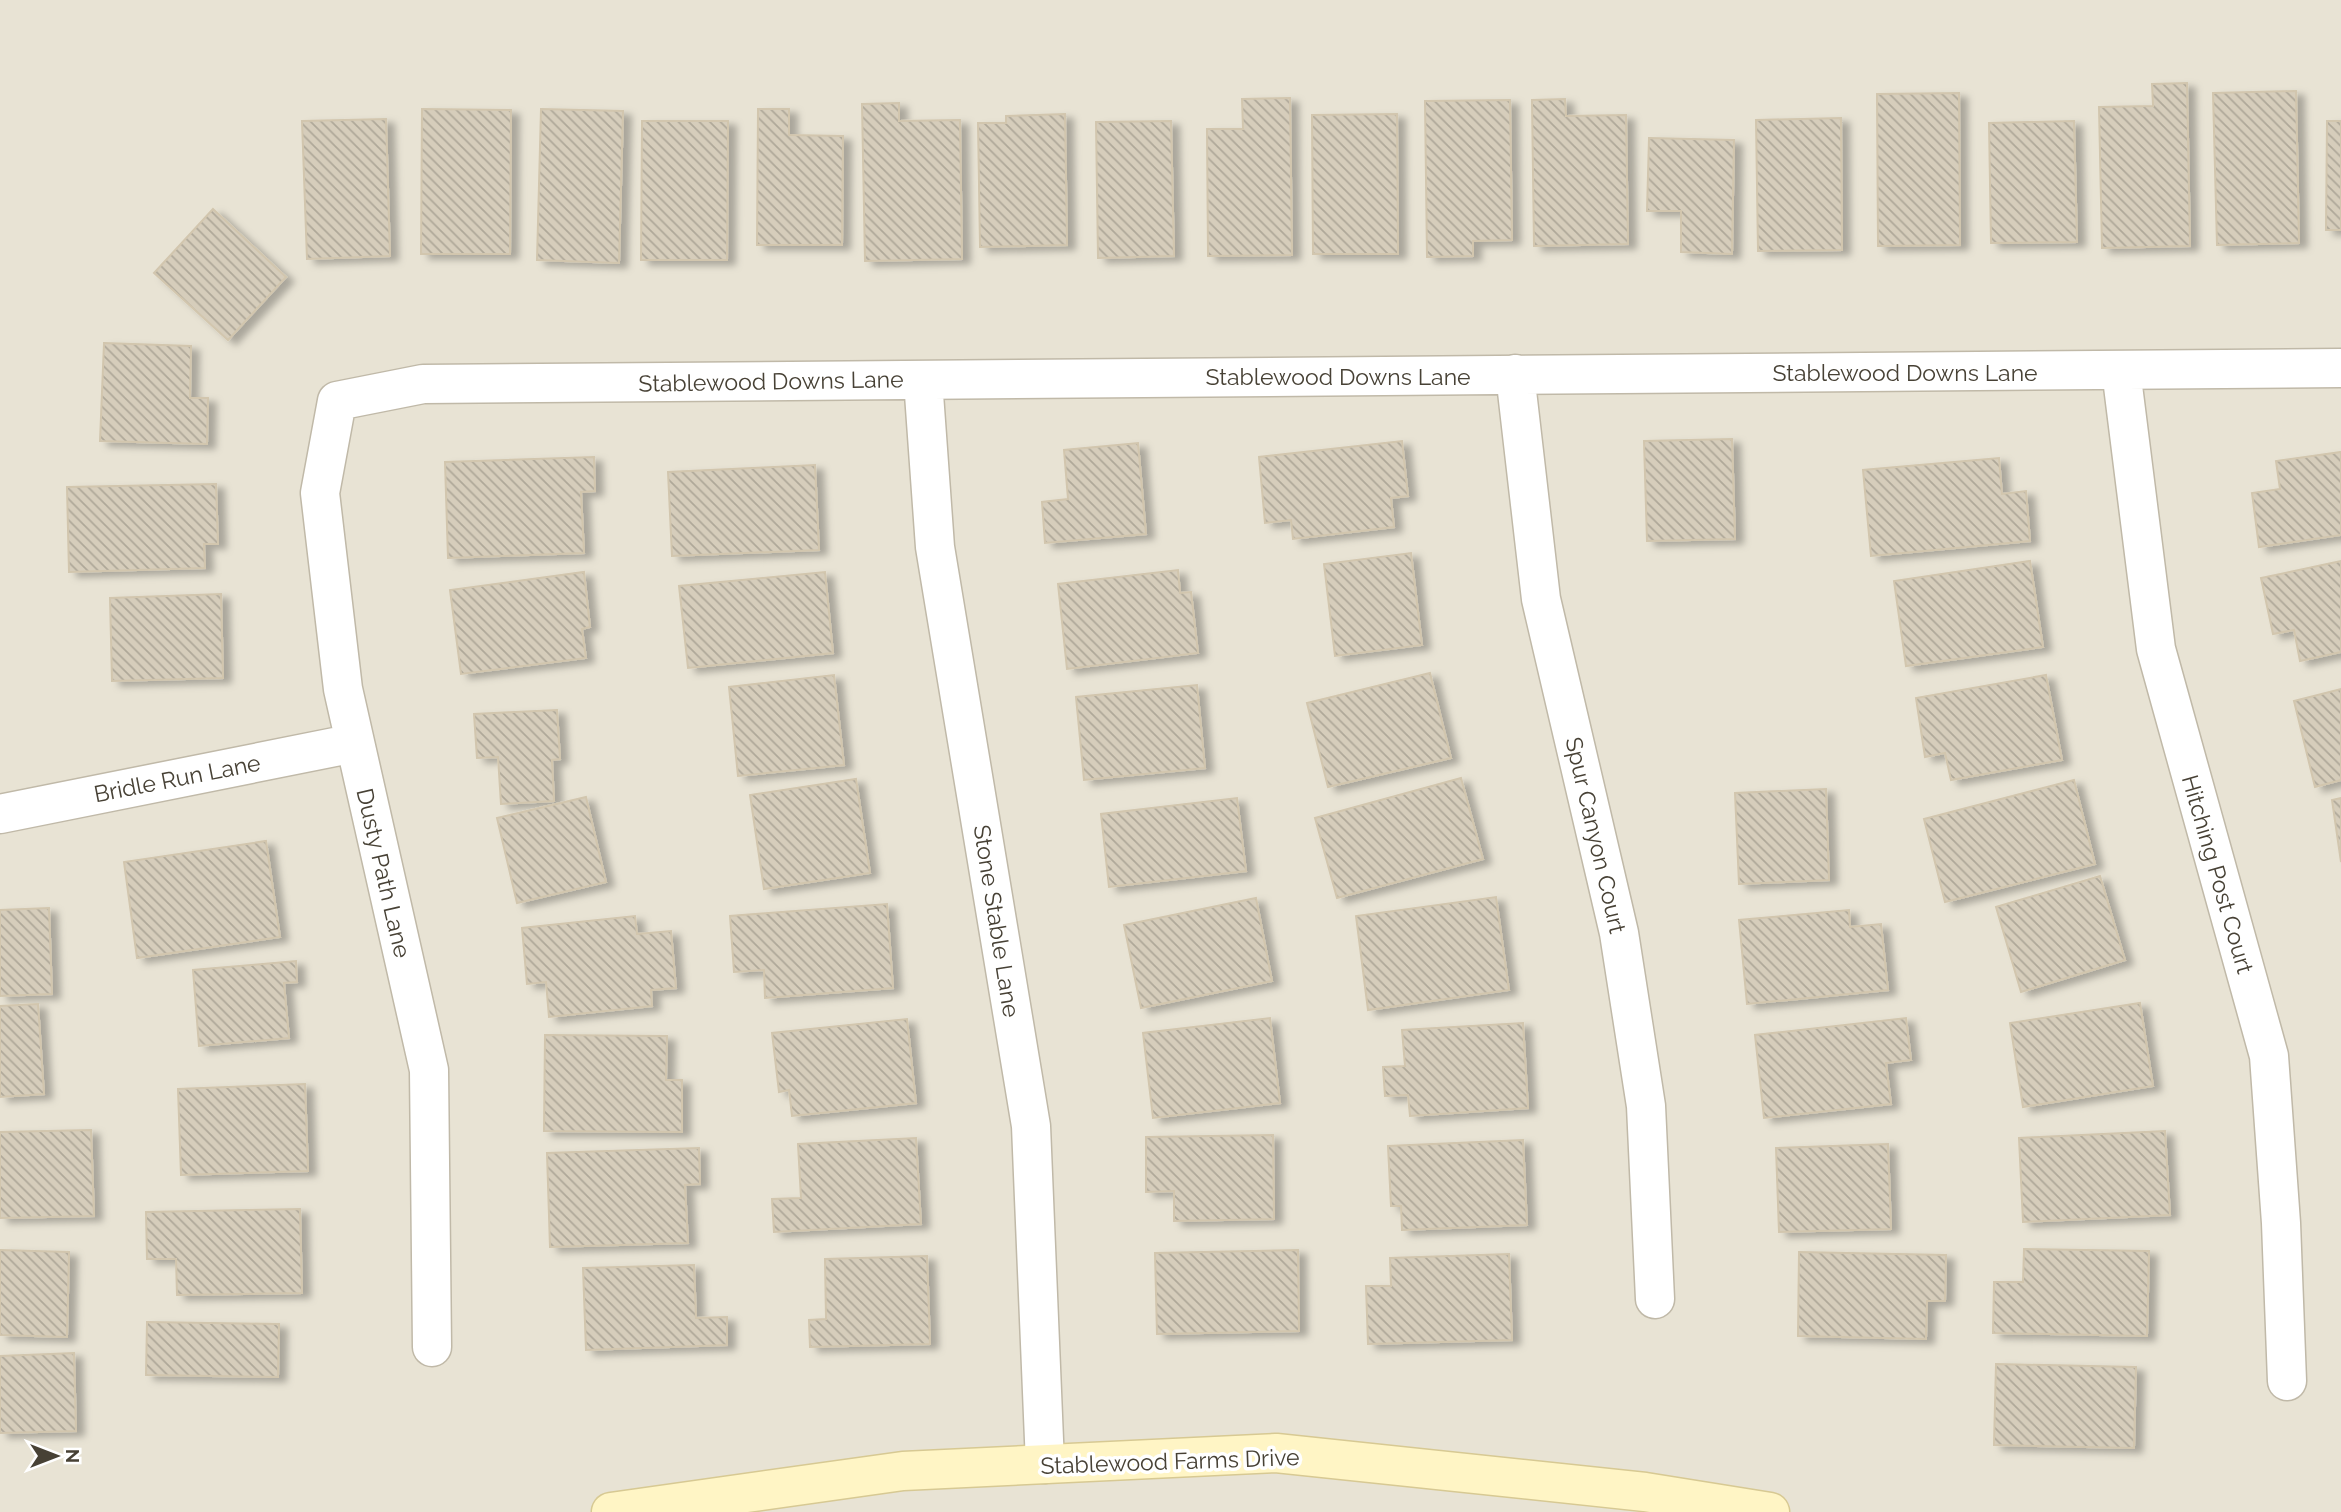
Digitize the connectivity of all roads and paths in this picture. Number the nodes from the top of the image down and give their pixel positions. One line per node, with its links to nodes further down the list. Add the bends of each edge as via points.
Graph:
1 (2341, 368): 2 (street, Stablewood Downs Lane)
2 (2121, 370): 3 (street, Stablewood Downs Lane); 10 (street, Hitching Post Court, via 2156,649 2269,1056)
3 (1515, 374): 4 (street, Stablewood Downs Lane); 8 (street, Spur Canyon Court, via 1541,599 1619,933 1646,1106)
4 (923, 380): 5 (street, Stablewood Downs Lane, via 423,384); 11 (street, Stone Stable Lane, via 935,547 1031,1126)
5 (337, 401): 6 (street, Dusty Path Lane, via 320,493 343,689)
6 (355, 743): 7 (street, Bridle Run Lane); 9 (street, Dusty Path Lane, via 429,1070)
7 (0, 814)
8 (1655, 1299)
9 (432, 1347)
10 (2287, 1381)
11 (1045, 1464): 12 (street, Stablewood Farms Drive, via 1276,1453); 13 (street, Stablewood Farms Drive, via 903,1471)
12 (1645, 1502): 14 (street, Stablewood Farms Drive)
13 (611, 1512)
14 (1770, 1512)

